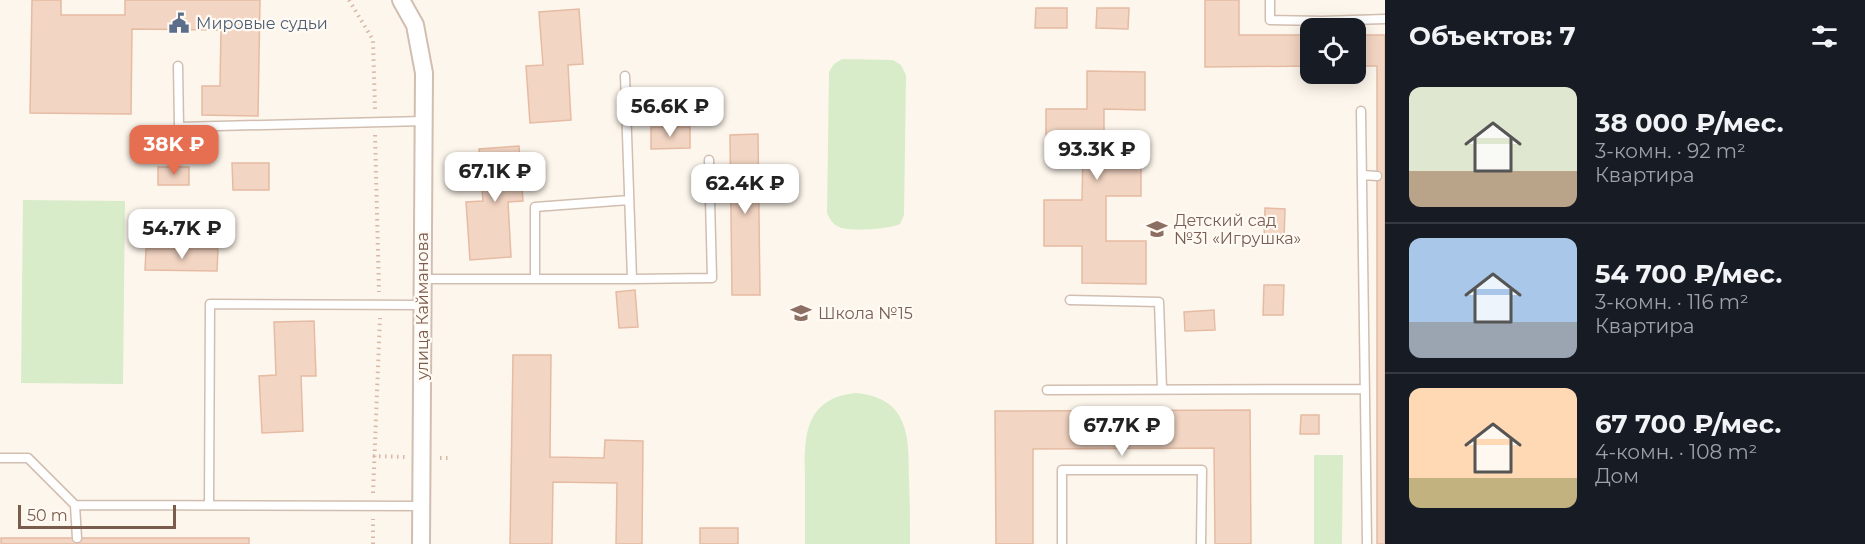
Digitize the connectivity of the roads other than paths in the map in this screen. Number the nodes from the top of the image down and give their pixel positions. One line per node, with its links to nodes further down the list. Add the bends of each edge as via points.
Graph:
1 (401, 0): 7 (street, улица Кайманова, via 415,25 424,74)
2 (1270, 0): 3 (lane, via 1270,20)
3 (1385, 19)
4 (178, 66): 7 (lane, via 179,127)
5 (625, 76): 11 (lane)
6 (1361, 111): 9 (lane)
7 (424, 121): 12 (street, улица Кайманова)
8 (709, 160): 14 (lane, via 712,278)
9 (1362, 176): 10 (lane); 17 (lane)
10 (1377, 176)
11 (629, 200): 13 (lane, via 535,207); 14 (lane)
12 (423, 279): 13 (lane); 16 (street, улица Кайманова)
13 (535, 279): 14 (lane)
14 (632, 279)
15 (1070, 300): 18 (lane, via 1159,302)
16 (422, 305): 22 (lane, via 210,304); 23 (street, улица Кайманова)
17 (1365, 388): 18 (lane); 28 (lane)
18 (1162, 389): 19 (lane)
19 (1047, 390)
20 (0, 458): 21 (lane, via 28,458)
21 (75, 505): 22 (lane); 24 (lane)
22 (209, 505): 23 (lane)
23 (421, 506): 25 (street, улица Кайманова)
24 (76, 538)
25 (421, 544)
26 (1062, 544): 27 (lane, via 1062,470 1202,470)
27 (1201, 544)
28 (1367, 544)

